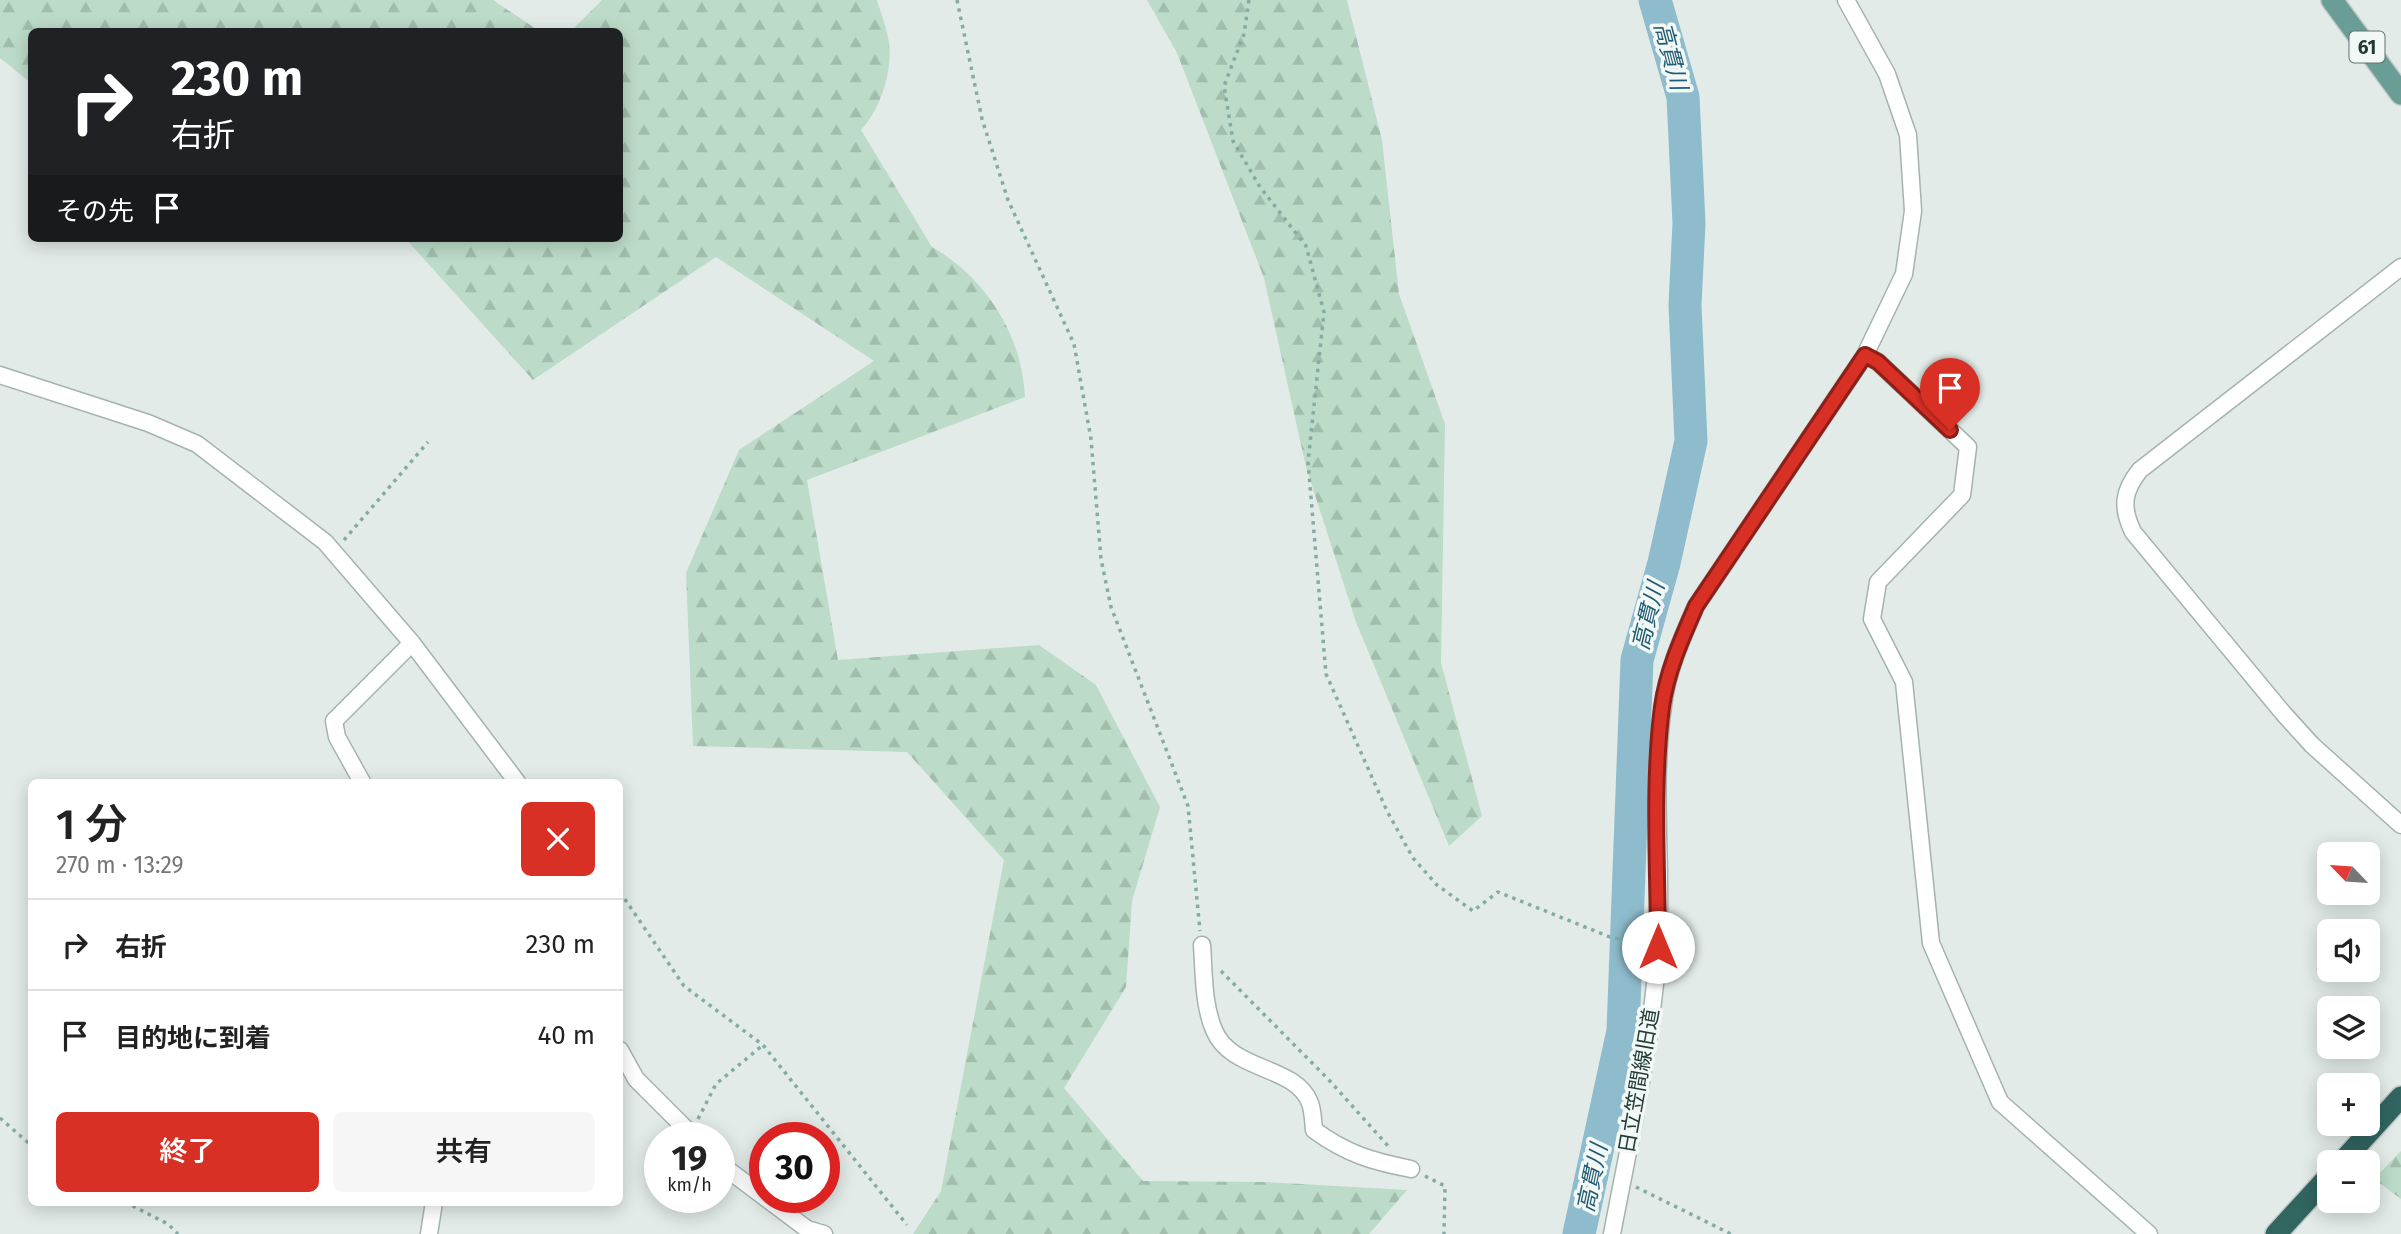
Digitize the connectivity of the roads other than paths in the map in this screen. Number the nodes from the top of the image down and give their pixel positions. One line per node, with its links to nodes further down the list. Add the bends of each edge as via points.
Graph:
1 (1846, 0): 5 (street, 日立笠間線旧道, via 1887,74 1908,135 1913,211 1904,274)
2 (2332, 0): 3 (main road, 61)
3 (2401, 94)
4 (2401, 267): 10 (street, via 2140,470 2124,496 2124,514 2133,531 2249,675 2312,745)
5 (1865, 355): 22 (street, 日立笠間線旧道, via 1696,606 1676,651 1662,705 1653,1007); 23 (street, via 1968,447 1962,495 1878,582 1872,619 1904,682 1931,943 2000,1102)
6 (0, 375): 7 (street, via 148,423 197,444 325,542)
7 (412, 643): 8 (street, via 334,721 337,737); 9 (street)
8 (360, 779)
9 (515, 779)
10 (2401, 825)
11 (1202, 945): 16 (street, via 1214,1032 1235,1057 1298,1086 1310,1102 1314,1130 1341,1149)
12 (623, 1056): 14 (street, via 636,1079)
13 (2401, 1097): 15 (highway)
14 (680, 1122)
15 (2353, 1150)
16 (1411, 1169)
17 (735, 1175): 21 (street, via 807,1229)
18 (2317, 1189): 24 (highway)
19 (433, 1206): 20 (street)
20 (429, 1234)
21 (824, 1234)
22 (1612, 1234)
23 (2149, 1234)
24 (2276, 1234)

